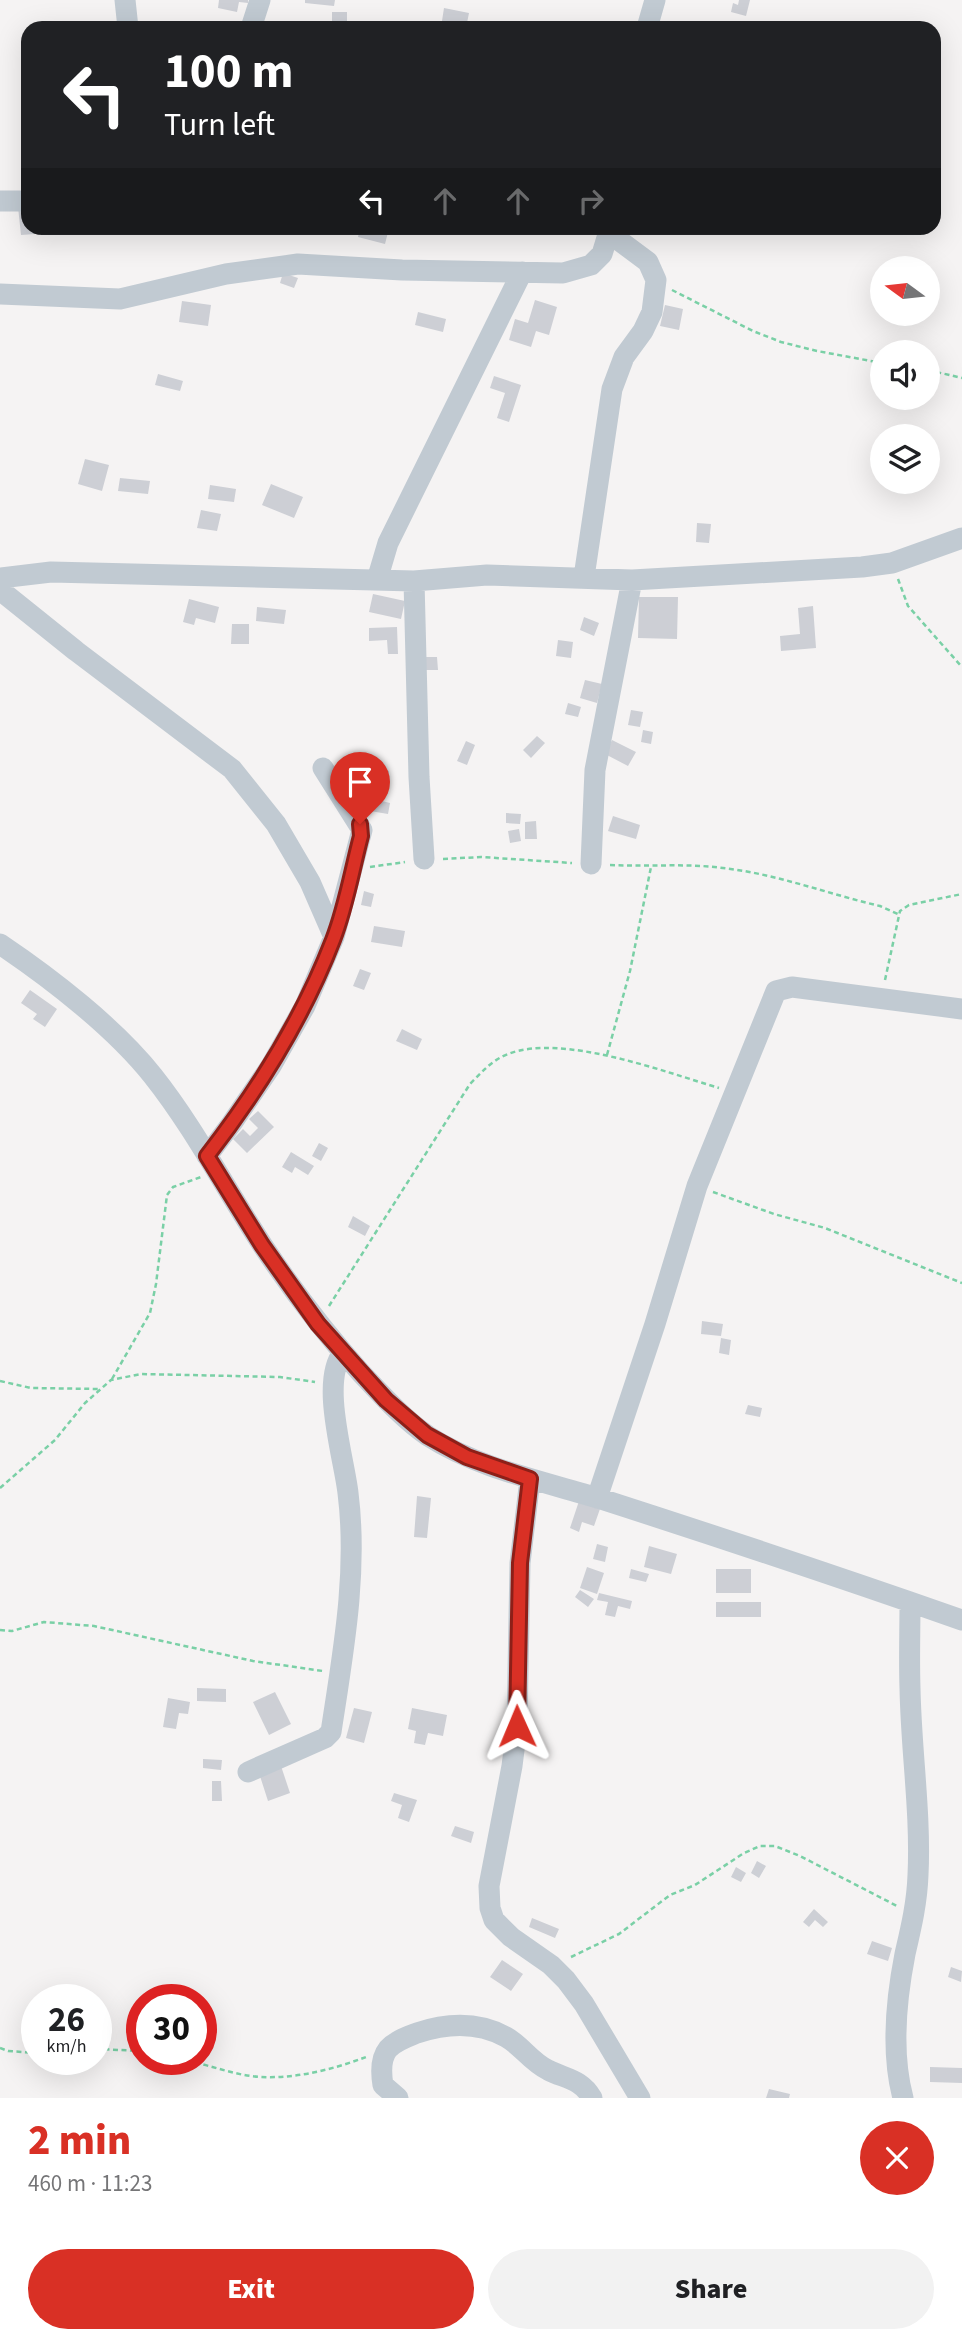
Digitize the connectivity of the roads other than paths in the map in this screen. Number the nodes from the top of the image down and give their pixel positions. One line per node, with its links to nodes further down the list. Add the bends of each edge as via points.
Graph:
1 (125, 0): 4 (street)
2 (260, 0): 5 (street)
3 (655, 0): 6 (street)
4 (127, 21)
5 (253, 21)
6 (649, 21)
7 (0, 201): 8 (street)
8 (21, 201)
9 (608, 235): 11 (street, via 602,254 591,265 563,273)
10 (616, 235): 14 (street, via 648,262 656,280 652,312 624,357 612,390)
11 (522, 272): 12 (street, via 298,264 226,274 120,299); 16 (street, via 388,543)
12 (0, 295)
13 (962, 538): 17 (street, via 892,563)
14 (584, 577): 17 (street); 18 (street, via 487,575)
15 (0, 578): 16 (street, via 51,572)
16 (377, 580): 18 (street)
17 (632, 580): 22 (street, via 595,770)
18 (414, 581): 21 (street)
19 (0, 590): 23 (street, via 232,769 276,824)
20 (323, 768): 23 (street, via 362,830)
21 (424, 859)
22 (591, 864)
23 (334, 937): 26 (street, via 305,1006)
24 (0, 944): 26 (street, via 37,969 123,1042 154,1077)
25 (962, 1009): 29 (street, via 792,987 776,991 697,1186)
26 (212, 1162): 27 (street, via 262,1245)
27 (343, 1353): 28 (street, via 386,1400 427,1435 467,1457); 32 (street, via 336,1361 332,1384 351,1521 351,1580 331,1732)
28 (530, 1479): 29 (street); 35 (street, via 520,1563 517,1726 489,1908 494,1920 551,1965 584,2004)
29 (597, 1498): 30 (street)
30 (910, 1602): 31 (street); 36 (street, via 918,1863 915,1914 899,2011 898,2075)
31 (962, 1620)
32 (248, 1772)
33 (398, 2098): 34 (street, via 383,2085 382,2060 388,2048 404,2038 454,2025 473,2025 508,2038 535,2063 575,2080)
34 (592, 2098)
35 (640, 2098)
36 (903, 2098)

